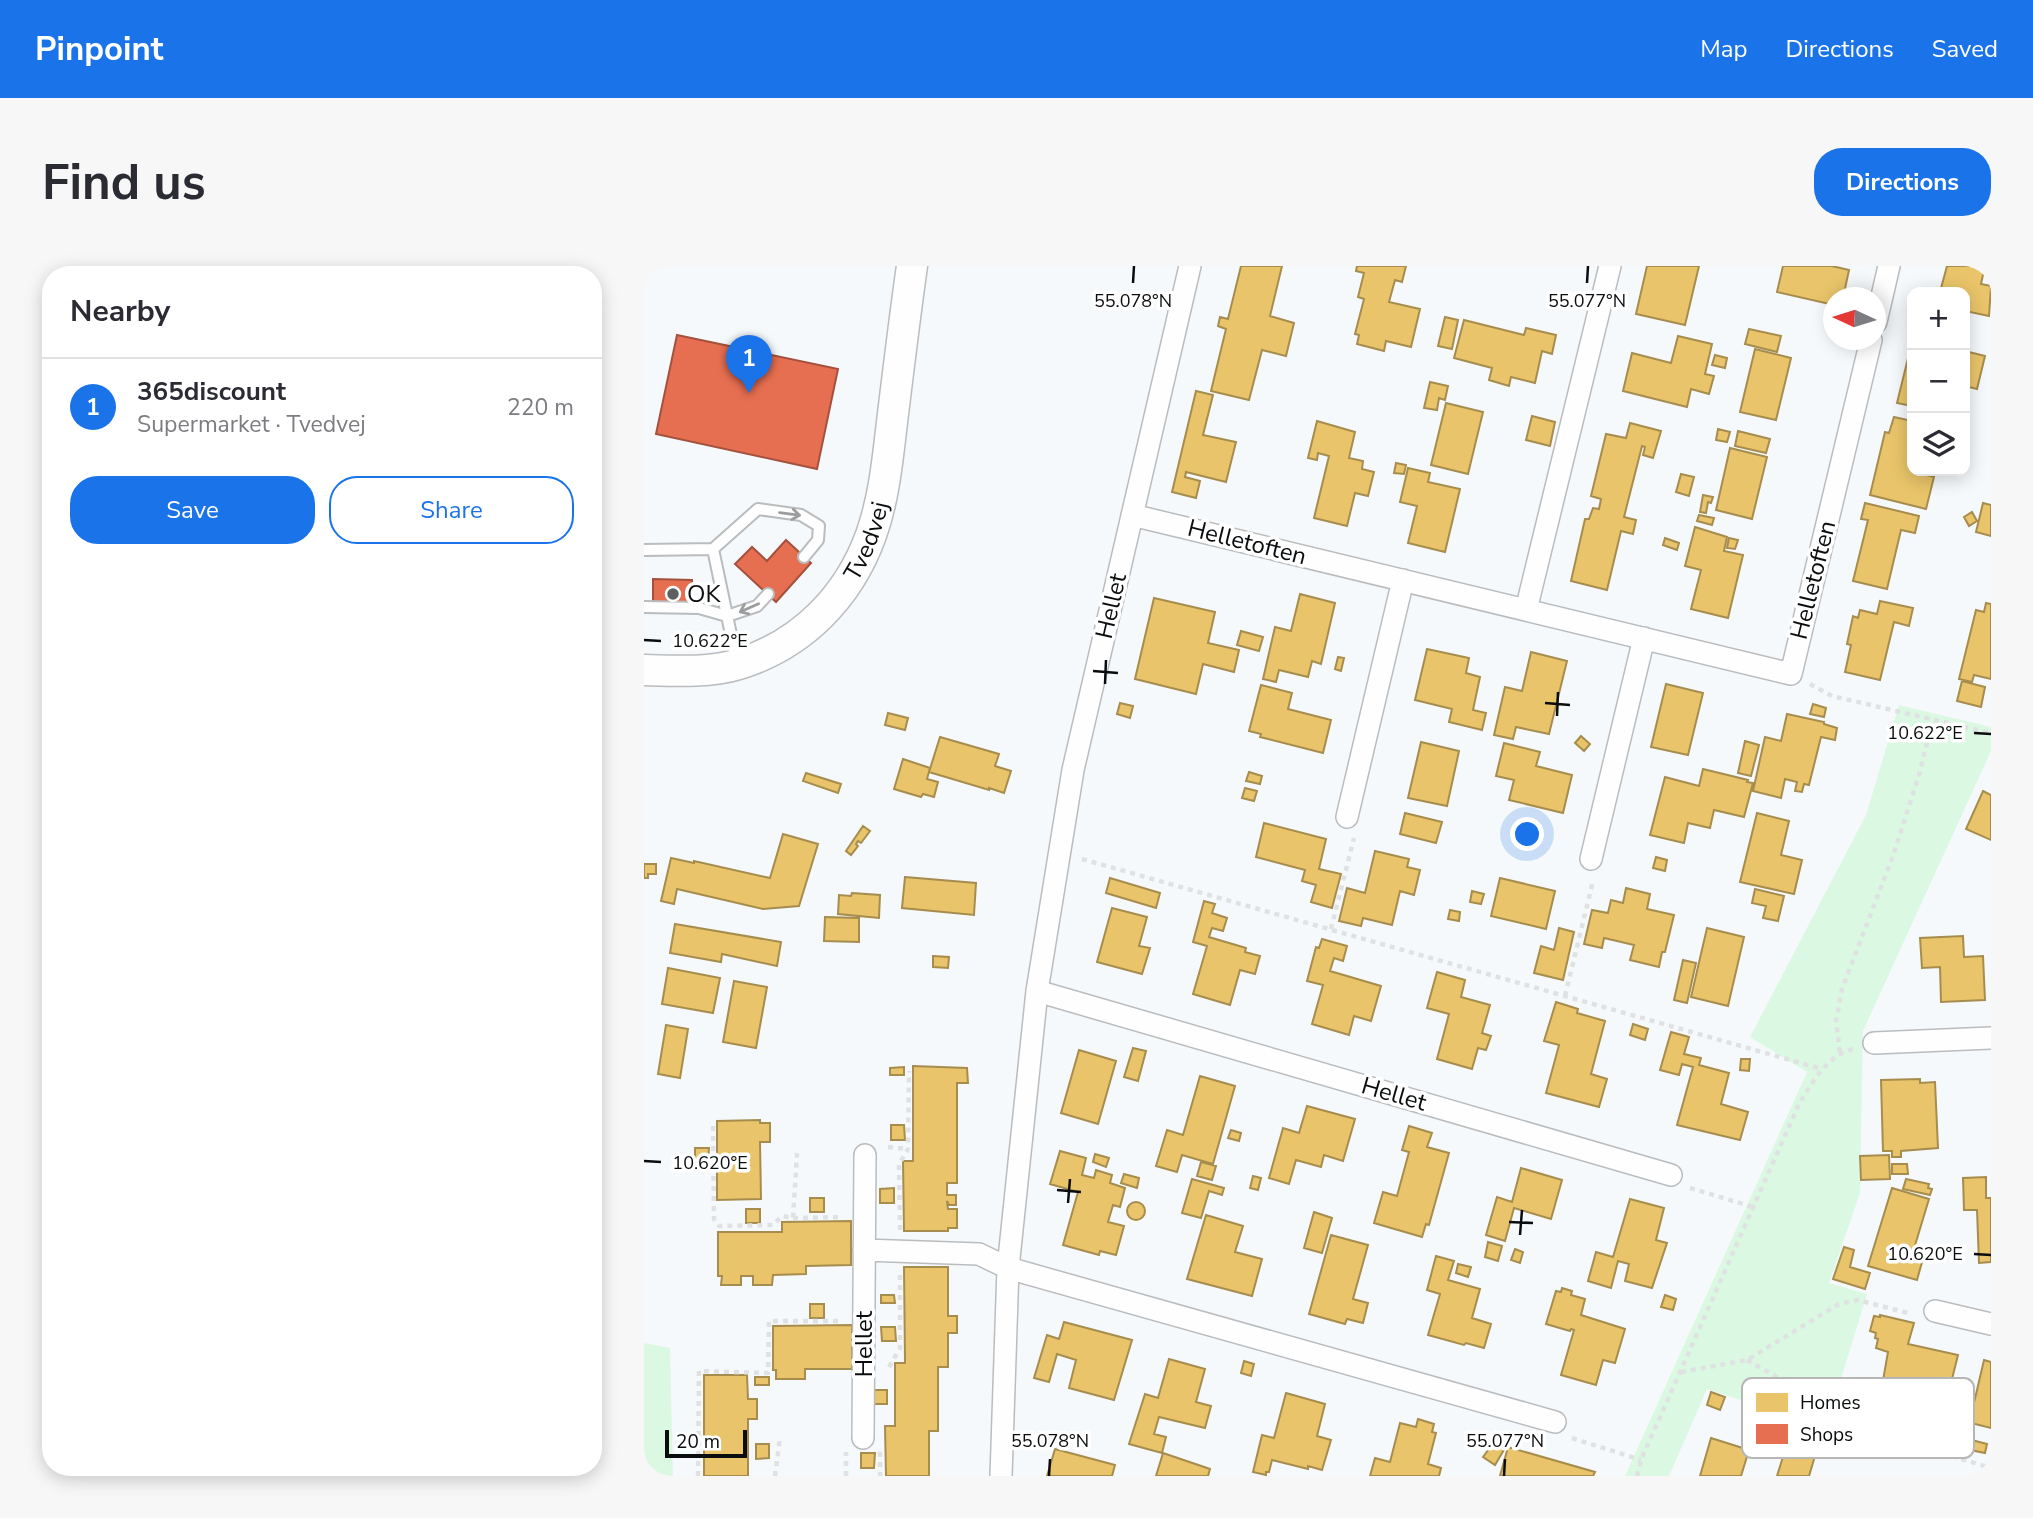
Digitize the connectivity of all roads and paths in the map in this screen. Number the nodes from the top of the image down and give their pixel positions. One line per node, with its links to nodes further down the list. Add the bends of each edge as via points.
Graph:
1 (912, 266): 17 (street, Tvedvej, via 884,483 856,571 809,627 770,652)
2 (1190, 266): 7 (street, Hellet)
3 (1610, 266): 14 (street)
4 (1889, 266): 5 (street)
5 (1884, 287)
6 (1869, 350): 19 (street, Helletoften)
7 (1132, 514): 11 (street, Helletoften); 23 (street, Hellet, via 1073,770)
8 (713, 549): 9 (lane); 10 (lane, one-way to 10, via 758,509 801,515 819,526 818,540); 15 (lane)
9 (644, 550)
10 (804, 557)
11 (1403, 580): 14 (street, Helletoften); 22 (street)
12 (768, 594): 15 (lane, one-way to 15, via 757,606)
13 (644, 607): 15 (lane, via 699,608)
14 (1526, 610): 16 (street, Helletoften)
15 (727, 616): 17 (lane)
16 (1644, 638): 19 (street, Helletoften); 24 (street)
17 (737, 665): 18 (street, Tvedvej, via 681,672)
18 (644, 670)
19 (1791, 674): 20 (path, via 1832,696)
20 (1933, 719): 21 (path); 30 (path, via 1894,856 1842,989 1836,1021)
21 (1991, 733)
22 (1348, 817): 25 (path, via 1356,828)
23 (1059, 852): 25 (path); 26 (street, Hellet)
24 (1591, 859): 27 (path, via 1594,877)
25 (1331, 929): 27 (path)
26 (1037, 990): 35 (street, Hellet); 40 (street, Hellet)
27 (1565, 996): 31 (path)
28 (1991, 1038): 29 (street)
29 (1874, 1043): 30 (path)
30 (1840, 1052): 31 (path)
31 (1822, 1069): 36 (path, via 1799,1104)
32 (713, 1126): 38 (path, via 714,1219 719,1226 773,1225 782,1216)
33 (796, 1153): 38 (path)
34 (865, 1155): 37 (street, Hellet)
35 (1671, 1175): 36 (path, via 1677,1185)
36 (1753, 1207): 45 (path)
37 (865, 1217): 38 (path); 39 (street, Hellet)
38 (793, 1218)
39 (864, 1250): 40 (street, via 979,1254); 42 (street, Hellet)
40 (1008, 1268): 47 (street); 55 (street, Hellet)
41 (1935, 1311): 43 (street); 44 (path, via 1927,1318 1858,1300 1839,1304)
42 (864, 1321): 49 (street, Hellet); 53 (path, via 769,1321 768,1373 699,1371)
43 (1991, 1324)
44 (1747, 1360): 45 (path); 46 (path)
45 (1680, 1372): 51 (path)
46 (1779, 1378)
47 (1555, 1422): 51 (path, via 1563,1436)
48 (780, 1438): 54 (path)
49 (863, 1438)
50 (1958, 1458): 52 (path)
51 (1641, 1461): 56 (path)
52 (1991, 1468)
53 (698, 1476)
54 (775, 1476)
55 (1001, 1476)
56 (1637, 1476)

